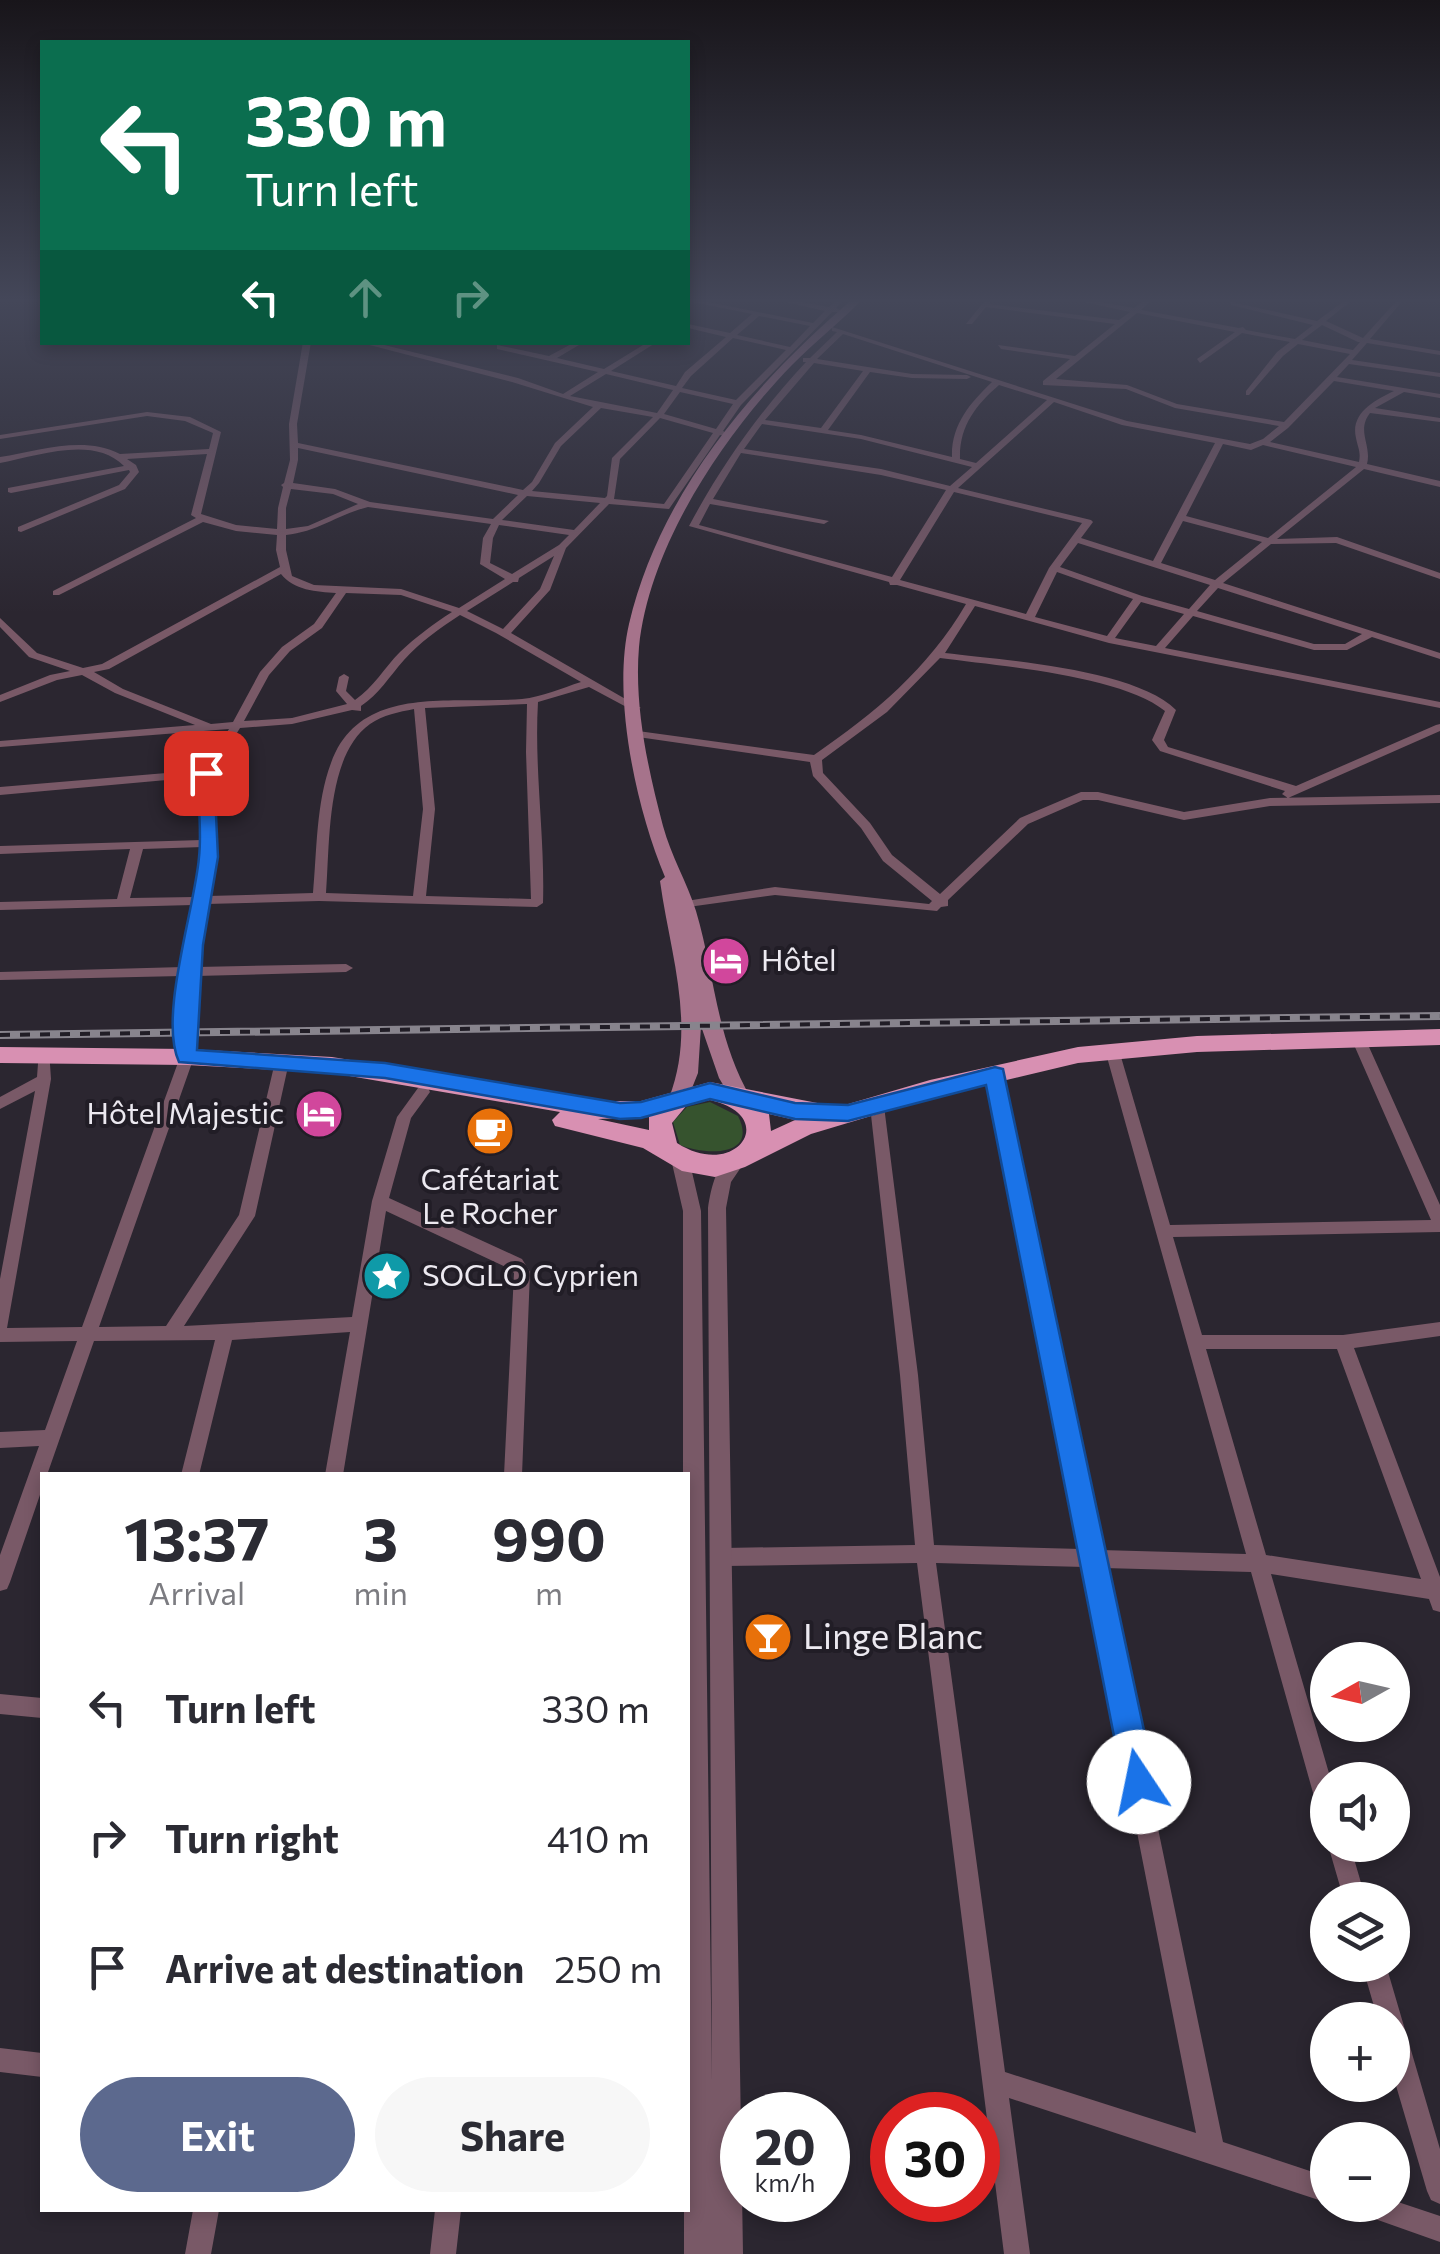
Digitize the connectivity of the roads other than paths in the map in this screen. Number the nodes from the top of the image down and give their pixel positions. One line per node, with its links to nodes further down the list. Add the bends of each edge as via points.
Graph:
1 (296, 403): 26 (street)
2 (588, 403): 14 (street)
3 (666, 403): 17 (street)
4 (738, 403): 22 (street)
5 (775, 403): 15 (street)
6 (844, 403): 21 (street)
7 (975, 403): 31 (street, via 958,430)
8 (1048, 403): 32 (street)
9 (1066, 403): 24 (street)
10 (1167, 403): 20 (street)
11 (1306, 403): 20 (street)
12 (1381, 403): 16 (street)
13 (756, 404): 15 (street); 22 (main road)
14 (598, 406): 17 (street); 39 (street, via 558,444)
15 (773, 408): 19 (street)
16 (1369, 410): 18 (street); 33 (street, via 1358,430 1366,451)
17 (659, 415): 22 (street); 41 (street, via 616,458)
18 (1440, 420)
19 (762, 422): 21 (street); 28 (street)
20 (1285, 425): 25 (street)
21 (823, 431): 31 (street)
22 (724, 433): 41 (street, via 666,508); 47 (main road)
23 (0, 436): 27 (street, via 162,414 216,432)
24 (1219, 442): 25 (street, via 1251,448); 44 (street)
25 (1266, 443): 33 (street)
26 (294, 445): 36 (street); 39 (street)
27 (212, 451): 29 (street); 43 (street, via 195,511)
28 (742, 451): 38 (street, via 881,472); 40 (street)
29 (120, 457): 30 (street, via 93,446); 34 (street)
30 (0, 460)
31 (956, 460): 32 (street)
32 (979, 466): 38 (street)
33 (1362, 466): 35 (street); 53 (street)
34 (133, 468): 37 (street); 49 (street, via 135,476 122,488)
35 (1440, 484)
36 (285, 485): 42 (street); 50 (street)
37 (11, 490)
38 (950, 491): 52 (street, via 1088,522); 60 (street)
39 (523, 492): 41 (street); 45 (street)
40 (707, 501): 46 (street); 48 (street)
41 (607, 502): 51 (street)
42 (368, 504): 45 (street); 50 (street)
43 (201, 518): 50 (street); 63 (street)
44 (1178, 518): 53 (street); 55 (street)
45 (497, 520): 51 (street); 59 (street, via 485,564)
46 (824, 521)
47 (673, 522): 48 (street); 84 (main road, via 636,623)
48 (694, 526): 60 (street)
49 (21, 530)
50 (280, 534): 57 (street)
51 (576, 534): 54 (street)
52 (1076, 539): 55 (street); 56 (street)
53 (1273, 542): 58 (street, via 1336,540); 61 (street)
54 (562, 548): 59 (street); 71 (street, via 545,590)
55 (1156, 564): 61 (street)
56 (1054, 568): 64 (street); 68 (street)
57 (283, 569): 62 (street, via 303,586); 76 (street, via 147,646)
58 (1440, 576)
59 (515, 580): 66 (street)
60 (893, 582): 65 (street)
61 (1216, 584): 67 (street); 70 (street)
62 (344, 589): 66 (street, via 403,592); 86 (street, via 318,626 272,665)
63 (56, 592)
64 (1139, 598): 67 (street); 72 (street)
65 (971, 604): 68 (street); 74 (street)
66 (458, 611): 71 (street); 81 (street, via 422,637)
67 (1187, 612): 70 (street, via 1314,647 1347,646); 73 (street)
68 (1029, 619): 72 (street)
69 (0, 621): 76 (street, via 32,655)
70 (1372, 633): 75 (street)
71 (503, 635): 78 (street)
72 (1109, 640): 73 (street)
73 (1158, 650): 83 (street)
74 (940, 654): 91 (street, via 882,712); 93 (street, via 1151,694 1171,710 1158,740 1164,749)
75 (1440, 656)
76 (86, 672): 79 (street); 87 (street)
77 (344, 678): 81 (street, via 341,691)
78 (586, 684): 80 (street); 84 (street)
79 (0, 699)
80 (533, 701): 82 (street); 102 (street, via 529,773 540,856 537,903)
81 (354, 706): 85 (street); 86 (street, via 292,721)
82 (419, 706): 85 (street); 102 (street, via 429,809)
83 (1440, 706)
84 (636, 708): 89 (main road)
85 (368, 718): 101 (street, via 336,764)
86 (236, 724): 87 (street); 92 (street)
87 (208, 727): 90 (street)
88 (1440, 727): 93 (street)
89 (638, 734): 91 (street); 100 (main road)
90 (0, 744)
91 (816, 759): 105 (street, via 816,774 887,858)
92 (206, 773): 94 (street); 97 (street)
93 (1296, 790): 96 (street)
94 (0, 792)
95 (1440, 799): 96 (street)
96 (1270, 802): 105 (street, via 1184,816 1098,796 1063,800 1024,821)
97 (208, 843): 98 (street); 103 (street)
98 (137, 847): 99 (street); 104 (street)
99 (0, 850)
100 (666, 864): 107 (main road); 121 (main road, via 691,1026 690,1078)
101 (319, 897): 102 (street); 103 (street)
102 (419, 898)
103 (203, 899): 104 (street); 109 (street)
104 (123, 902): 106 (street)
105 (943, 903): 107 (street, via 924,908 775,891)
106 (0, 906)
107 (686, 906): 122 (main road, via 716,1054)
108 (346, 968): 109 (street)
109 (192, 972): 110 (street); 115 (street)
110 (0, 976)
111 (1440, 1037): 112 (highway)
112 (1358, 1038): 113 (highway); 129 (street)
113 (1112, 1050): 119 (highway); 130 (street)
114 (0, 1055): 118 (highway)
115 (187, 1057): 116 (highway); 118 (highway); 135 (street)
116 (282, 1062): 117 (highway); 136 (street, via 247,1216)
117 (310, 1066): 120 (highway); 121 (highway, via 385,1071 599,1110 641,1110)
118 (44, 1067): 123 (street); 132 (street)
119 (995, 1074): 124 (highway); 147 (street)
120 (422, 1092): 126 (highway, via 629,1134); 128 (street, via 404,1118)
121 (679, 1098): 122 (highway, via 710,1091); 126 (highway, via 658,1127)
122 (741, 1098): 125 (highway, via 795,1111); 127 (highway, via 760,1120 758,1141)
123 (0, 1104)
124 (876, 1106): 125 (highway); 145 (street)
125 (848, 1113): 127 (highway, via 782,1134)
126 (675, 1156): 127 (highway, via 708,1166); 153 (street, via 692,1211)
127 (743, 1156): 146 (street, via 722,1180 718,1208)
128 (380, 1202): 131 (street); 144 (street, via 522,1272)
129 (1440, 1224): 130 (street)
130 (1163, 1231): 138 (street)
131 (358, 1324): 134 (street); 143 (street)
132 (0, 1325)
133 (1440, 1329): 139 (street)
134 (225, 1333): 136 (street); 142 (street)
135 (89, 1334): 136 (street); 137 (street); 140 (street)
136 (170, 1334)
137 (0, 1335)
138 (1194, 1342): 139 (street); 148 (street)
139 (1343, 1342): 150 (street)
140 (51, 1438): 141 (street); 149 (street)
141 (0, 1440)
142 (191, 1472)
143 (334, 1472)
144 (513, 1472)
145 (925, 1554): 146 (street); 147 (street); 157 (street)
146 (724, 1557): 169 (street)
147 (1095, 1560): 148 (street); 159 (street)
148 (1256, 1563): 150 (street); 154 (street)
149 (2, 1571)
150 (1438, 1595)
151 (0, 1704): 152 (street)
152 (40, 1708)
153 (690, 1726): 168 (street)
154 (1315, 1762)
155 (0, 2060): 156 (street)
156 (40, 2064)
157 (994, 2081): 159 (street); 170 (street)
158 (1410, 2089): 161 (street)
159 (1212, 2151): 160 (street)
160 (1310, 2184)
161 (1440, 2190)
162 (206, 2212): 166 (street)
163 (448, 2212): 167 (street)
164 (1410, 2219): 165 (street)
165 (1440, 2229)
166 (198, 2254)
167 (443, 2254)
168 (699, 2254)
169 (728, 2254)
170 (1017, 2254)

